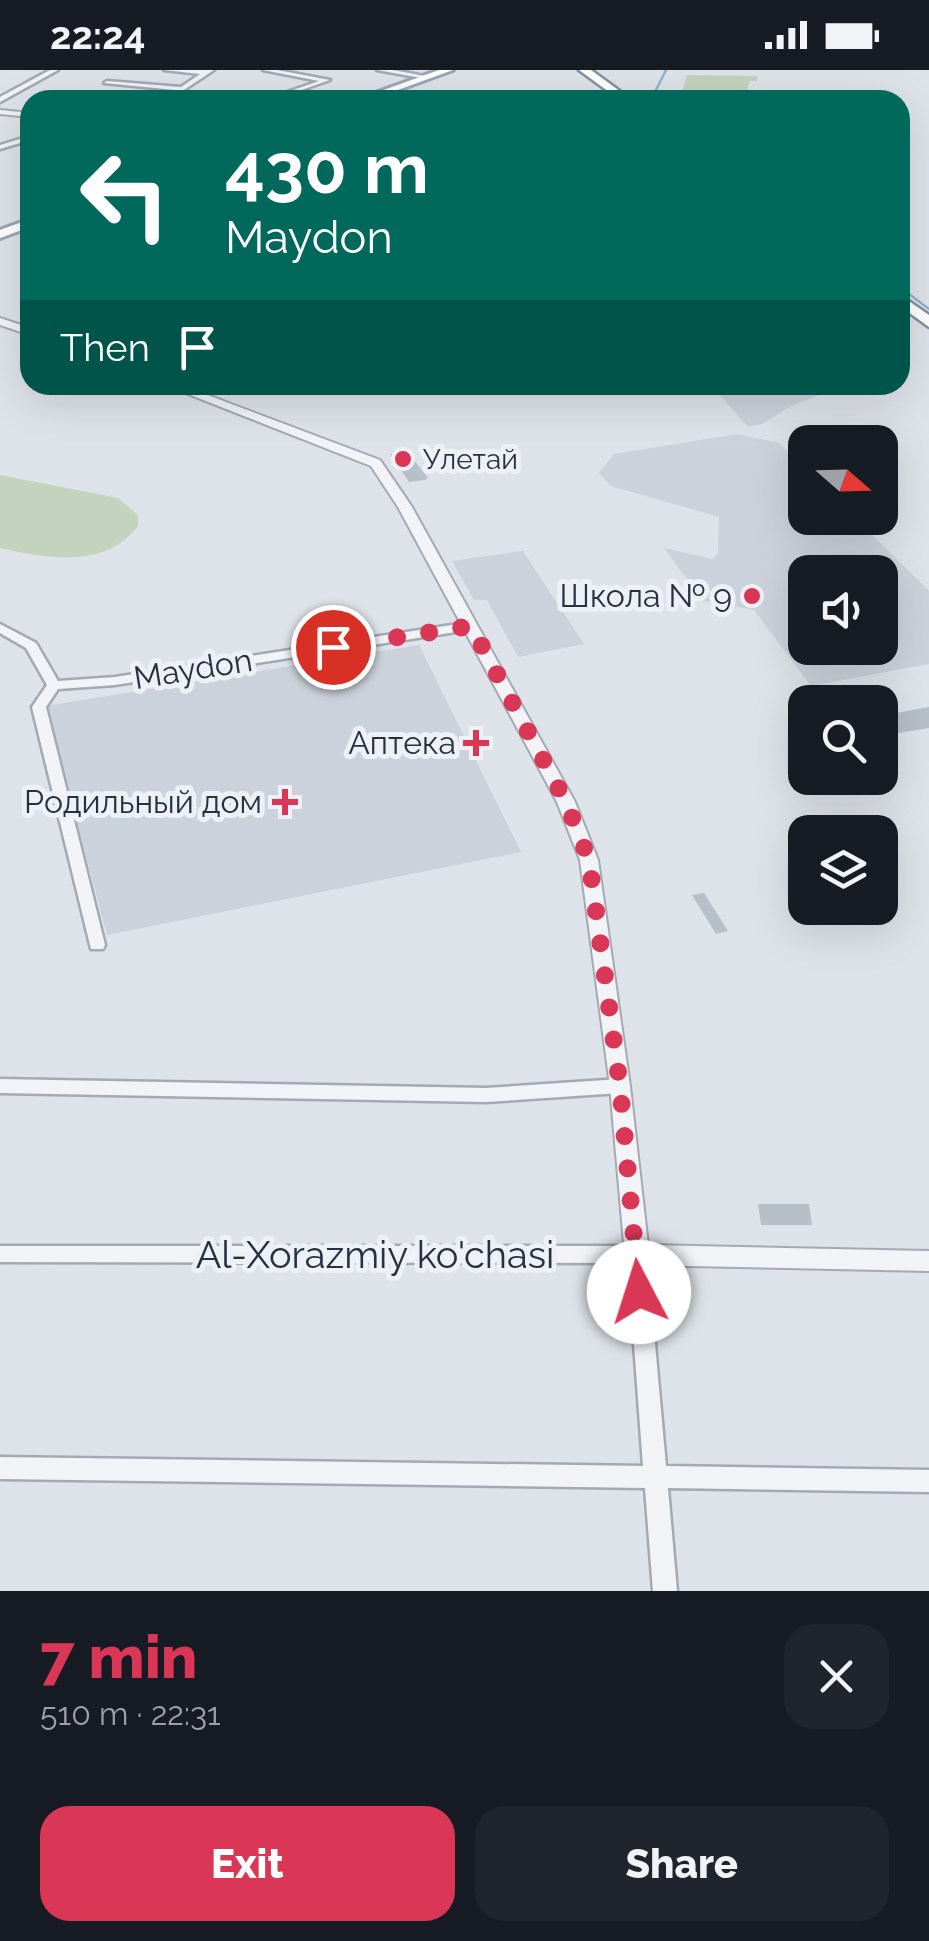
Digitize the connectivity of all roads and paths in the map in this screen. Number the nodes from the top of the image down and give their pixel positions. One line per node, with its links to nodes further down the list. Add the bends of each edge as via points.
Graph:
1 (55, 70): 17 (street)
2 (168, 70): 7 (street)
3 (266, 70): 12 (street, via 328,80)
4 (380, 70): 9 (street)
5 (572, 70): 15 (highway)
6 (584, 70): 16 (highway)
7 (209, 72): 11 (street)
8 (453, 72): 9 (main road); 14 (main road)
9 (426, 78): 13 (main road)
10 (108, 83): 11 (street)
11 (182, 89)
12 (298, 90)
13 (391, 90)
14 (407, 90)
15 (600, 90)
16 (613, 90)
17 (0, 100)
18 (197, 395): 19 (street, via 376,463)
19 (471, 626): 21 (street, Maydon); 24 (street, via 566,802 589,860)
20 (0, 628): 21 (street, via 31,646)
21 (54, 685): 22 (street, via 39,707)
22 (96, 945)
23 (0, 1086): 24 (street, via 486,1095)
24 (620, 1086): 26 (street)
25 (0, 1254): 26 (street, Al-Xorazmiy ko'chasi)
26 (636, 1256): 27 (street, Al-Xorazmiy ko'chasi); 29 (street)
27 (929, 1261)
28 (0, 1468): 29 (street)
29 (653, 1476): 30 (street); 31 (street)
30 (929, 1480)
31 (666, 1591)

